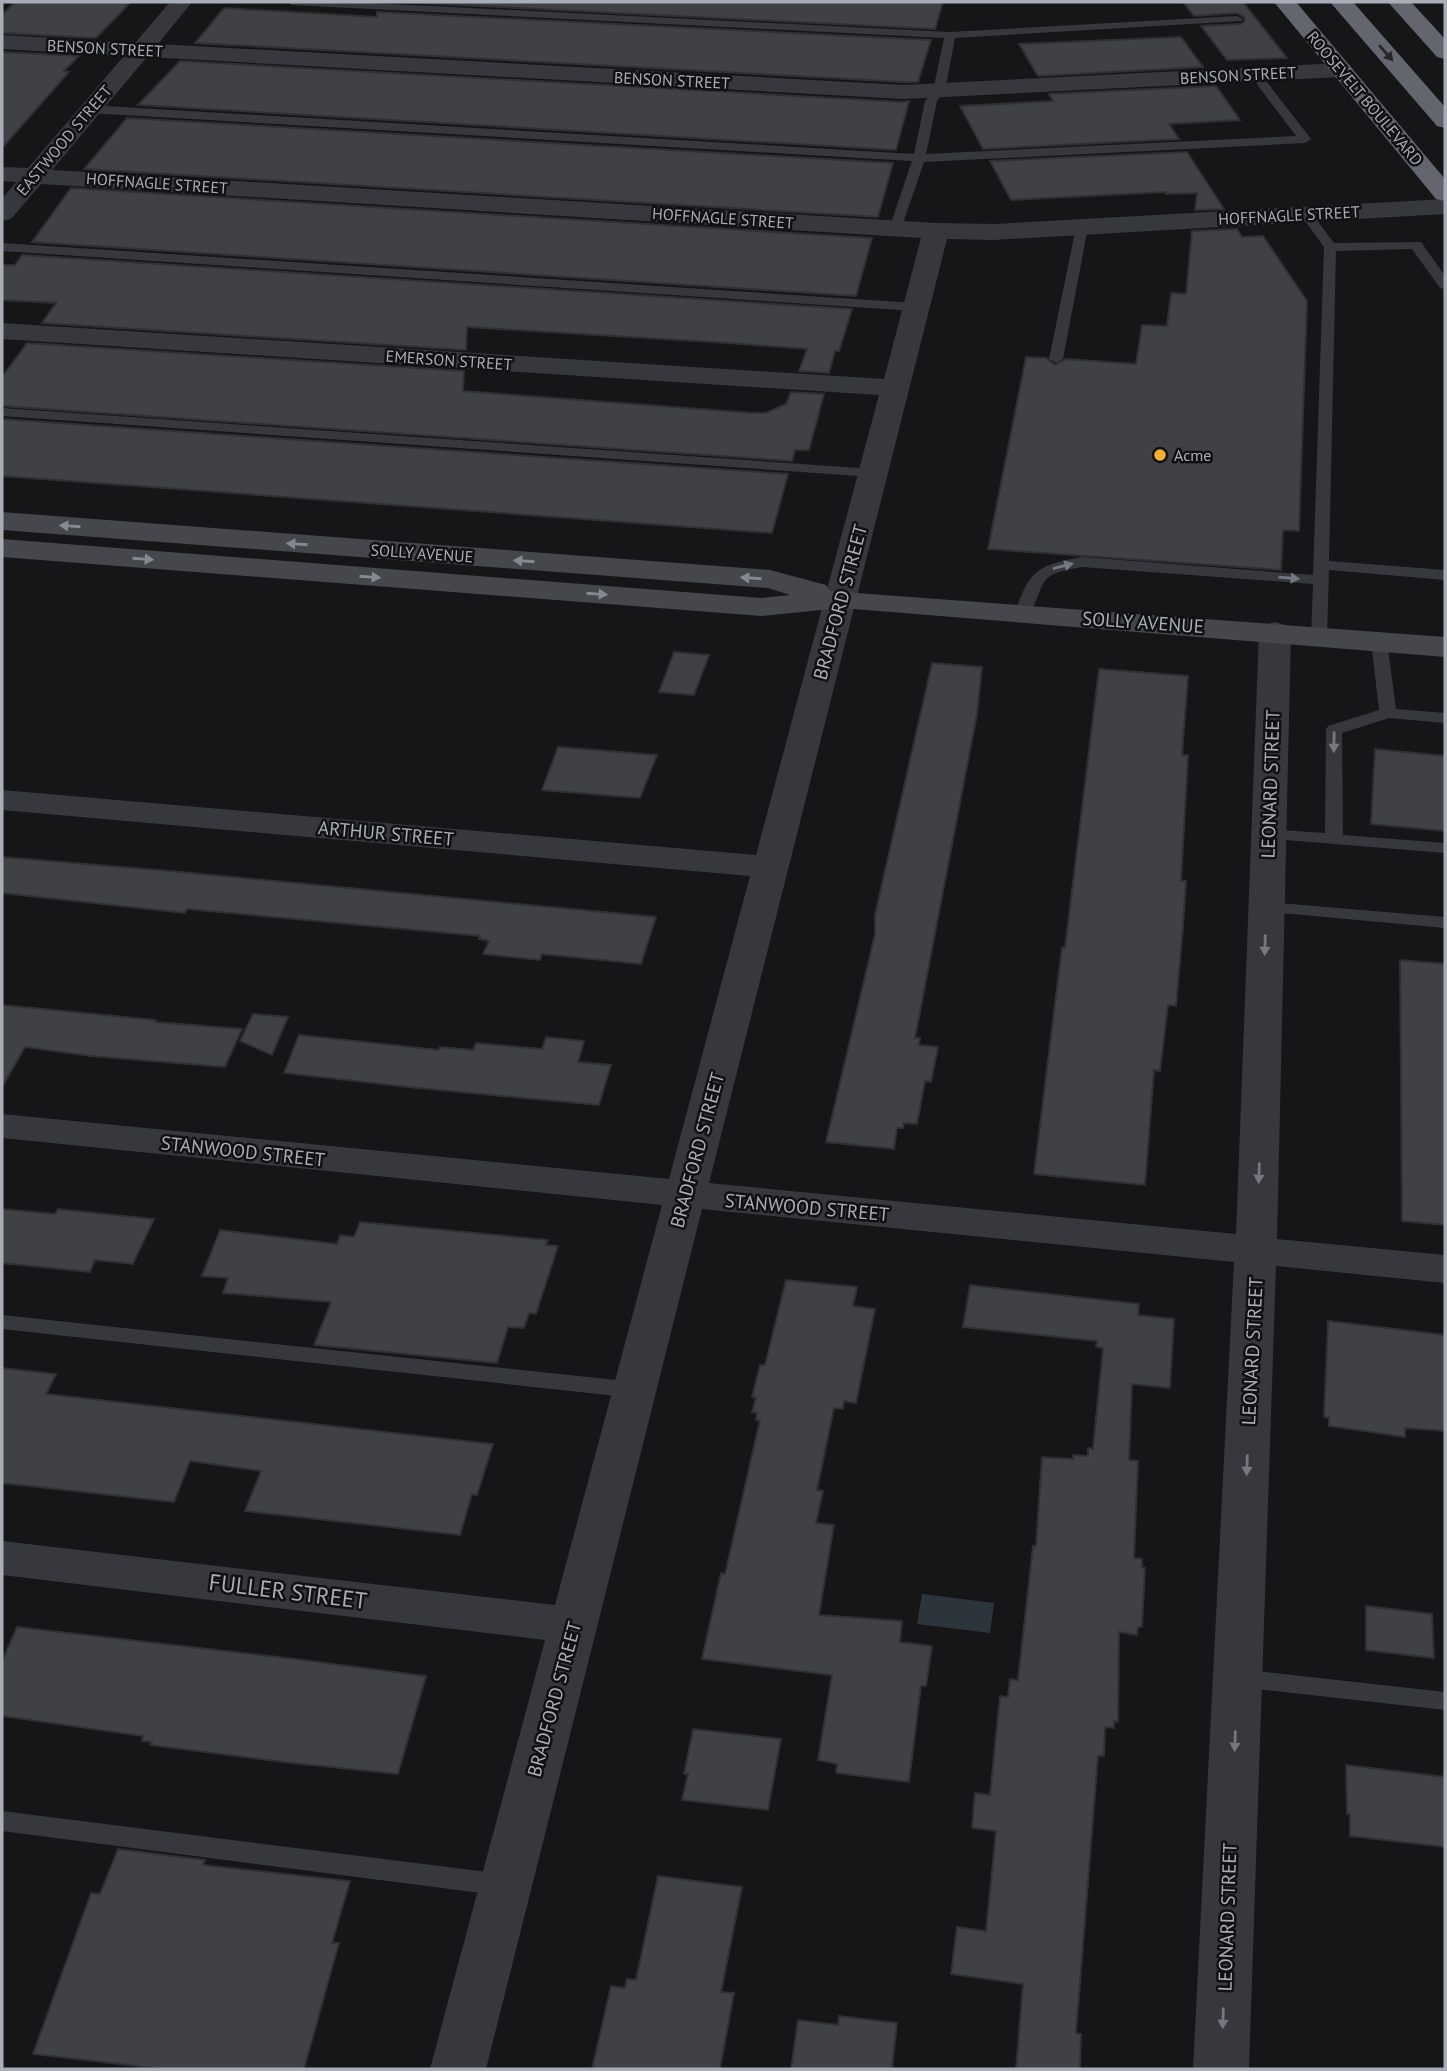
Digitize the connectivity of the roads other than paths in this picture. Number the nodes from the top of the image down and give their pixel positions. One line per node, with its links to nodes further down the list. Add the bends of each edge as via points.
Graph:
1 (181, 2): 9 (street, EASTWOOD STREET)
2 (292, 2): 7 (lane)
3 (1285, 2): 11 (highway, ROOSEVELT BOULEVARD)
4 (1341, 2): 15 (highway, one-way to 15)
5 (1399, 2): 10 (highway)
6 (1237, 19): 7 (lane)
7 (950, 36): 13 (lane)
8 (2, 42): 9 (street, BENSON STREET)
9 (141, 50): 13 (street, BENSON STREET); 14 (street, EASTWOOD STREET)
10 (1445, 51)
11 (1342, 70): 12 (street, BENSON STREET); 19 (highway, ROOSEVELT BOULEVARD)
12 (1256, 75): 13 (street, BENSON STREET); 16 (lane, via 1305,139)
13 (939, 91): 16 (lane, via 931,102)
14 (88, 109): 16 (lane); 18 (street, EASTWOOD STREET)
15 (1445, 121)
16 (919, 158): 24 (lane)
17 (2, 174): 18 (street, HOFFNAGLE STREET)
18 (35, 176): 21 (street, EASTWOOD STREET); 24 (street, HOFFNAGLE STREET)
19 (1445, 194)
20 (1445, 206): 22 (street, HOFFNAGLE STREET)
21 (2, 214)
22 (1306, 214): 23 (street, HOFFNAGLE STREET); 27 (lane)
23 (1082, 227): 25 (street, HOFFNAGLE STREET); 31 (lane)
24 (895, 229): 25 (street, HOFFNAGLE STREET)
25 (936, 231): 29 (street, BRADFORD STREET)
26 (2, 247): 29 (lane)
27 (1330, 247): 28 (lane, via 1416,245); 37 (lane)
28 (1445, 285)
29 (916, 307): 32 (street, BRADFORD STREET)
30 (2, 331): 32 (street, EMERSON STREET)
31 (1056, 359)
32 (895, 388): 34 (street, BRADFORD STREET)
33 (2, 412): 34 (lane)
34 (873, 473): 39 (street, BRADFORD STREET)
35 (2, 521): 39 (street, SOLLY AVENUE, one-way to 35, via 770,579)
36 (2, 548): 39 (street, SOLLY AVENUE, one-way to 39, via 761,607)
37 (1321, 573): 38 (lane); 40 (lane, one-way to 37, via 1032,580 1061,565 1082,562); 42 (lane)
38 (1445, 575)
39 (841, 599): 40 (street, SOLLY AVENUE); 51 (street, BRADFORD STREET)
40 (1023, 613): 41 (street, SOLLY AVENUE)
41 (1275, 632): 42 (street, SOLLY AVENUE); 48 (street, LEONARD STREET)
42 (1319, 636): 43 (street, SOLLY AVENUE)
43 (1379, 641): 44 (street, SOLLY AVENUE); 45 (lane)
44 (1445, 647)
45 (1388, 713): 46 (lane); 49 (lane, one-way to 49, via 1334,730)
46 (1445, 718)
47 (2, 800): 51 (street, ARTHUR STREET)
48 (1268, 834): 49 (lane); 52 (street, LEONARD STREET)
49 (1334, 839): 50 (lane)
50 (1445, 848)
51 (771, 867): 55 (street, BRADFORD STREET)
52 (1266, 907): 53 (lane); 56 (street, LEONARD STREET, one-way to 56)
53 (1445, 923)
54 (2, 1126): 55 (street, STANWOOD STREET)
55 (685, 1195): 56 (street, STANWOOD STREET); 59 (street, BRADFORD STREET)
56 (1256, 1250): 57 (street, STANWOOD STREET); 62 (street, LEONARD STREET, one-way to 62)
57 (1445, 1269)
58 (2, 1322): 59 (lane)
59 (635, 1390): 61 (street, BRADFORD STREET)
60 (2, 1558): 61 (street, FULLER STREET)
61 (573, 1625): 65 (street, BRADFORD STREET)
62 (1238, 1678): 63 (lane); 67 (street, LEONARD STREET, one-way to 67)
63 (1445, 1701)
64 (2, 1821): 65 (lane)
65 (505, 1885): 66 (street, BRADFORD STREET)
66 (458, 2069)
67 (1221, 2069)

